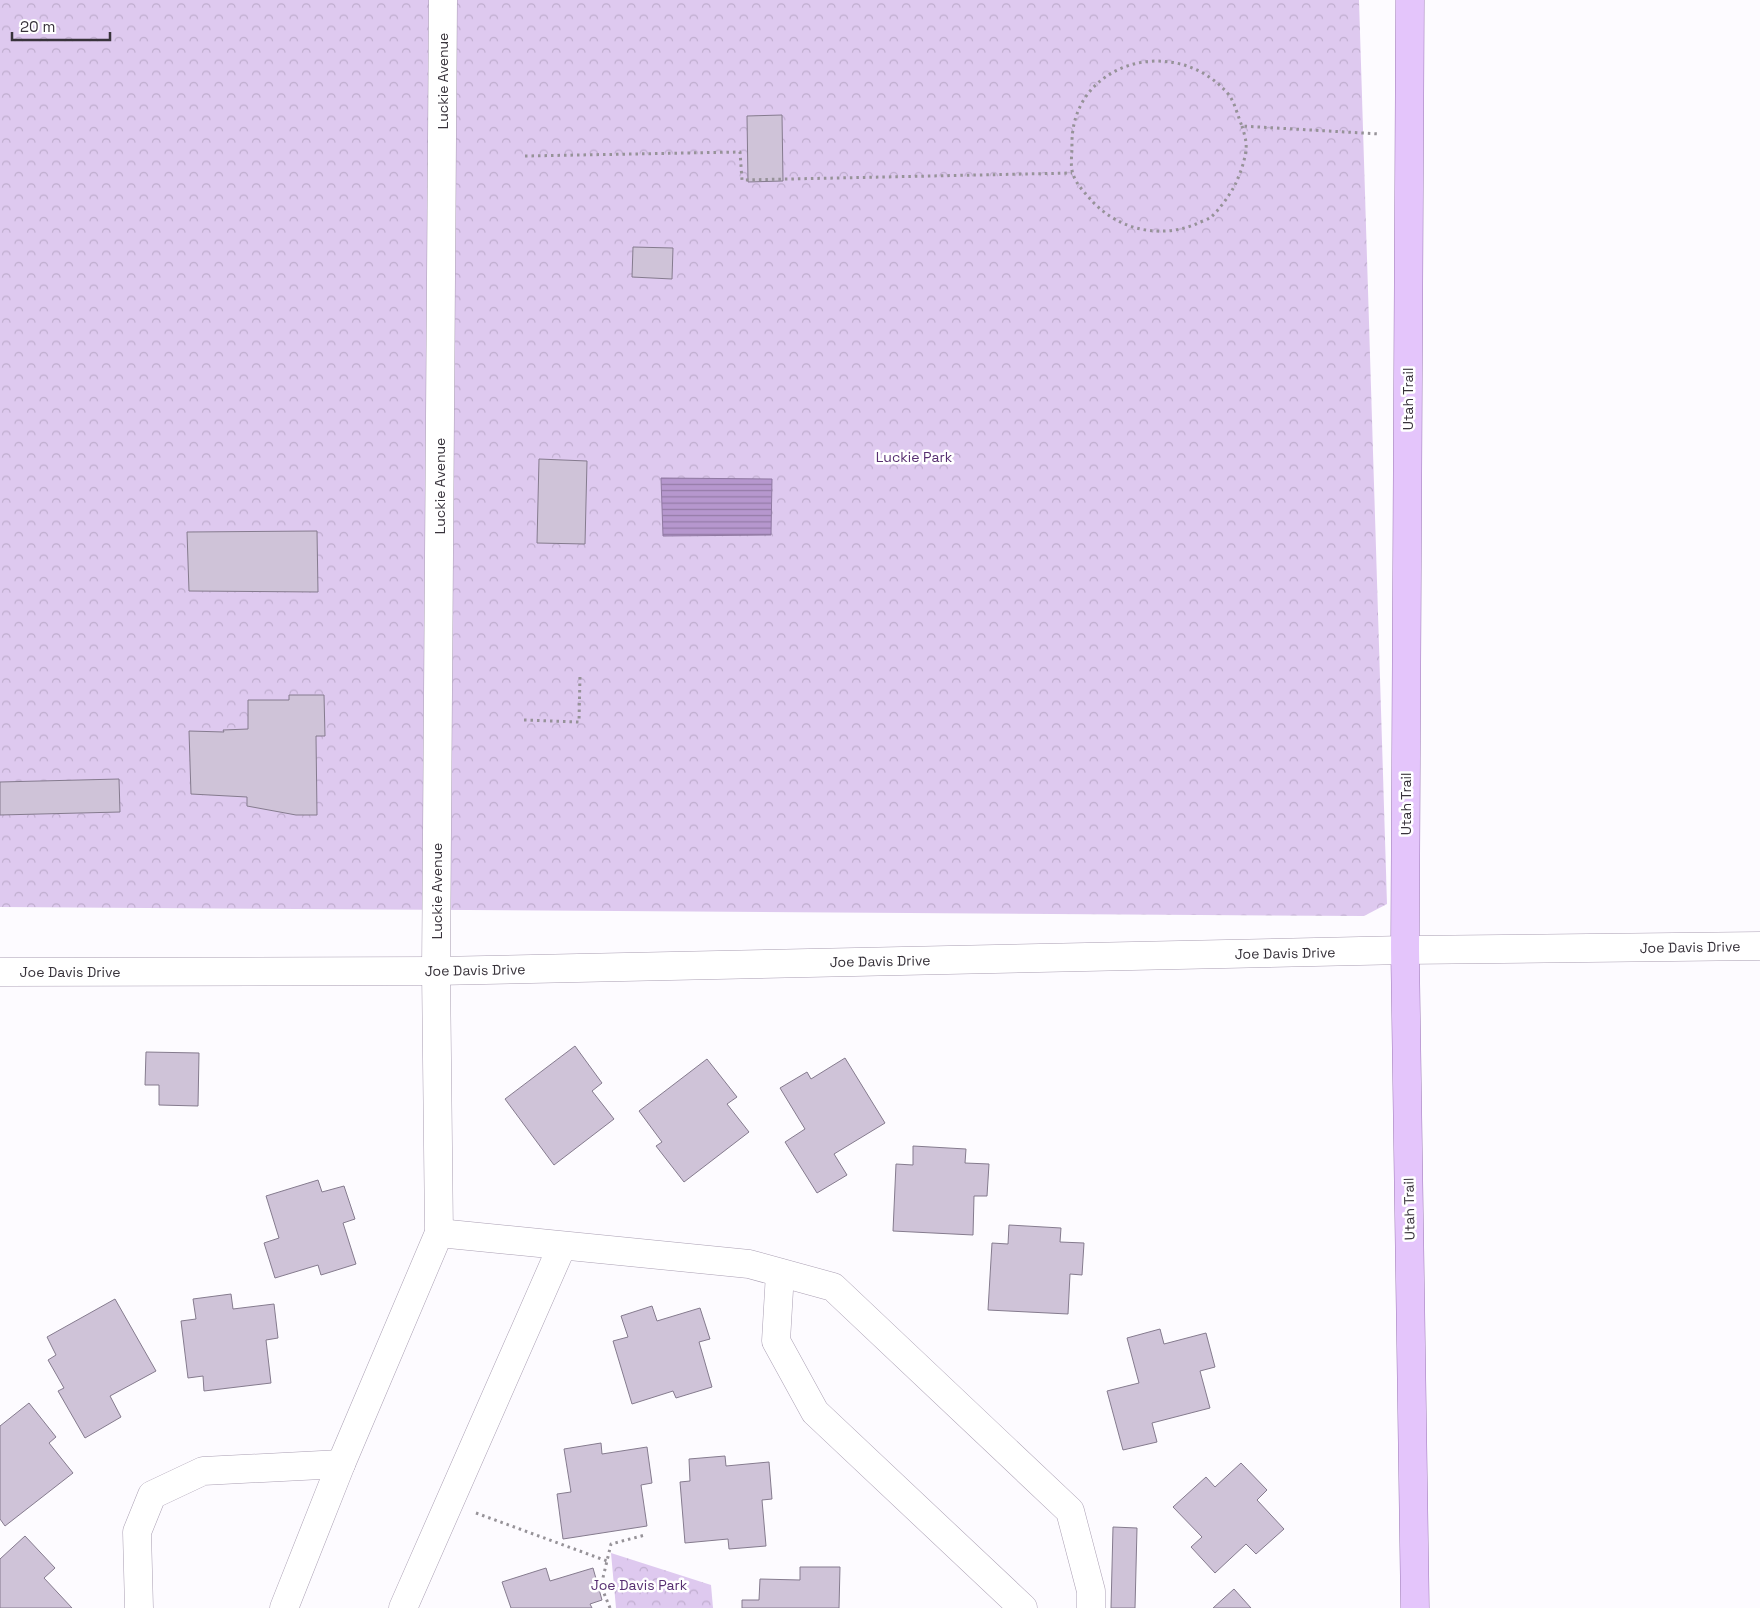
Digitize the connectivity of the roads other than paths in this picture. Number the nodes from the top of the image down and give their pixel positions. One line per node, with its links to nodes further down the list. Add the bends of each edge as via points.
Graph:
1 (443, 0): 5 (street, Luckie Avenue)
2 (1410, 0): 4 (main road, Utah Trail)
3 (1760, 946): 4 (street, Joe Davis Drive)
4 (1405, 950): 5 (street, Joe Davis Drive); 16 (main road, Utah Trail)
5 (436, 971): 6 (street, Joe Davis Drive); 7 (street, Luckie Avenue)
6 (0, 972)
7 (439, 1233): 8 (street); 10 (street)
8 (562, 1246): 9 (street, via 749,1264); 13 (street)
9 (780, 1273): 14 (street, via 776,1341 815,1412); 15 (street, via 833,1287 1070,1511 1091,1591)
10 (341, 1464): 11 (street, via 203,1471 152,1495 137,1532); 12 (street)
11 (139, 1608)
12 (284, 1608)
13 (403, 1608)
14 (1023, 1608)
15 (1091, 1608)
16 (1415, 1608)

